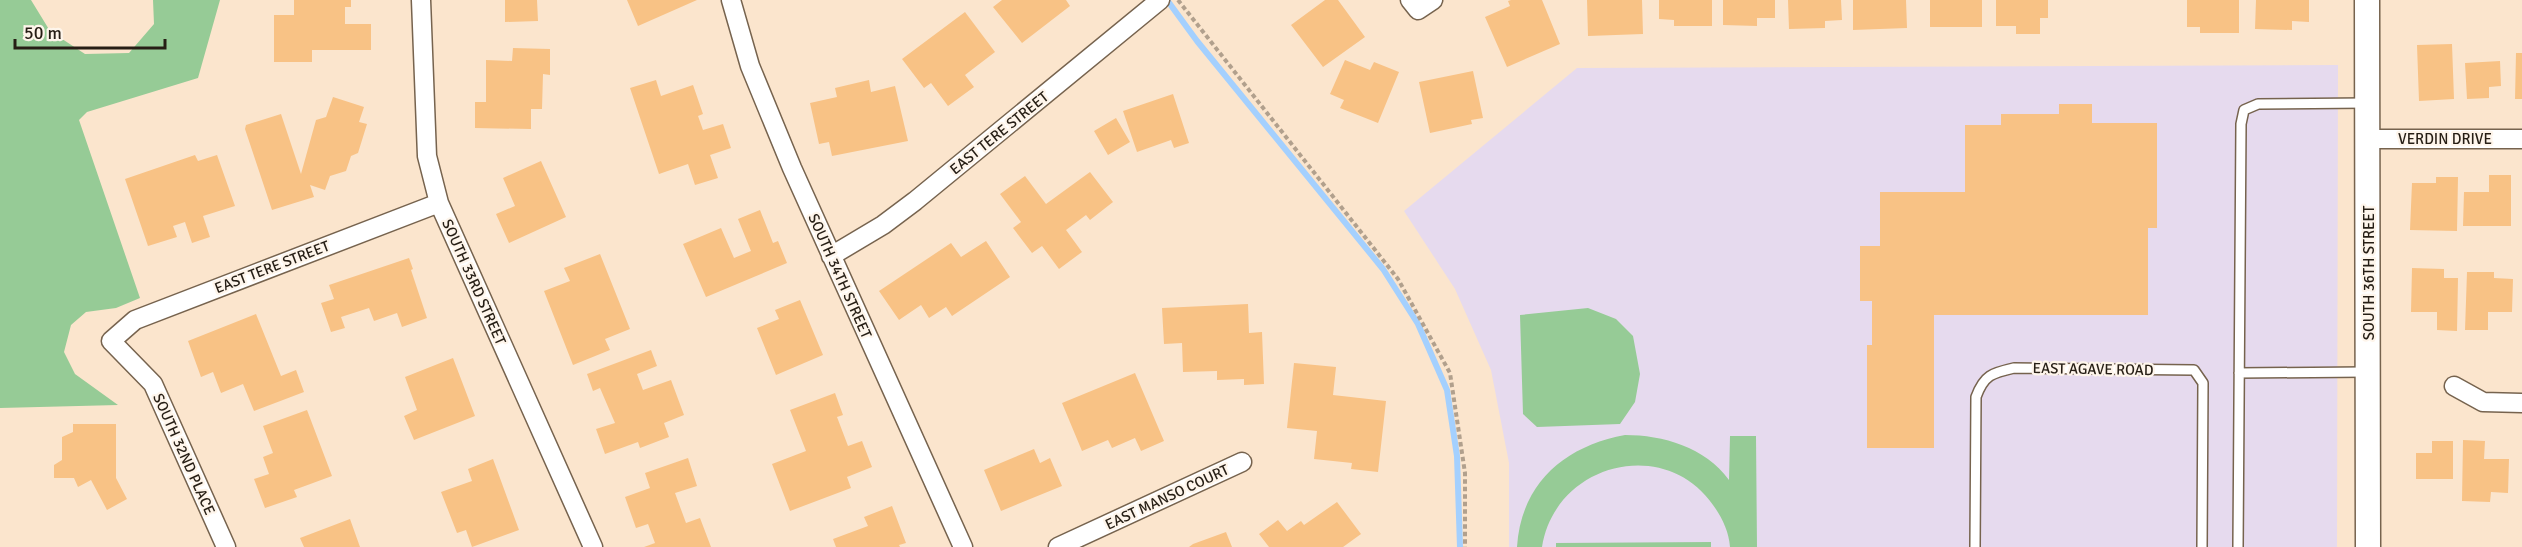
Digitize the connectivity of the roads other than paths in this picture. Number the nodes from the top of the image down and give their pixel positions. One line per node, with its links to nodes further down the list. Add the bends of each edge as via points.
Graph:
1 (421, 0): 8 (street, SOUTH 33RD STREET, via 428,156)
2 (730, 0): 9 (street, SOUTH 34TH STREET, via 750,66)
3 (1160, 0): 9 (street, EAST TERE STREET, via 915,201)
4 (2367, 0): 5 (street, SOUTH 36TH STREET)
5 (2368, 103): 6 (street, SOUTH 36TH STREET); 12 (lane, via 2258,104 2244,110)
6 (2368, 139): 7 (street, VERDIN DRIVE); 11 (street, SOUTH 36TH STREET)
7 (2522, 139)
8 (439, 203): 10 (street, EAST TERE STREET, via 135,320); 17 (street, SOUTH 33RD STREET)
9 (831, 256): 18 (street, SOUTH 34TH STREET)
10 (111, 340): 16 (street, SOUTH 32ND PLACE, via 153,384)
11 (2369, 372): 12 (lane); 23 (street, SOUTH 36TH STREET)
12 (2239, 373): 22 (lane)
13 (2454, 386): 14 (street, via 2483,402)
14 (2522, 403)
15 (1242, 462): 19 (street, EAST MANSO COURT)
16 (226, 547)
17 (592, 547)
18 (963, 547)
19 (1058, 547)
20 (1975, 547): 21 (lane, EAST AGAVE ROAD, via 1976,397 1981,382 1994,372 2014,368 2194,370 2203,383)
21 (2202, 547)
22 (2238, 547)
23 (2368, 547)

